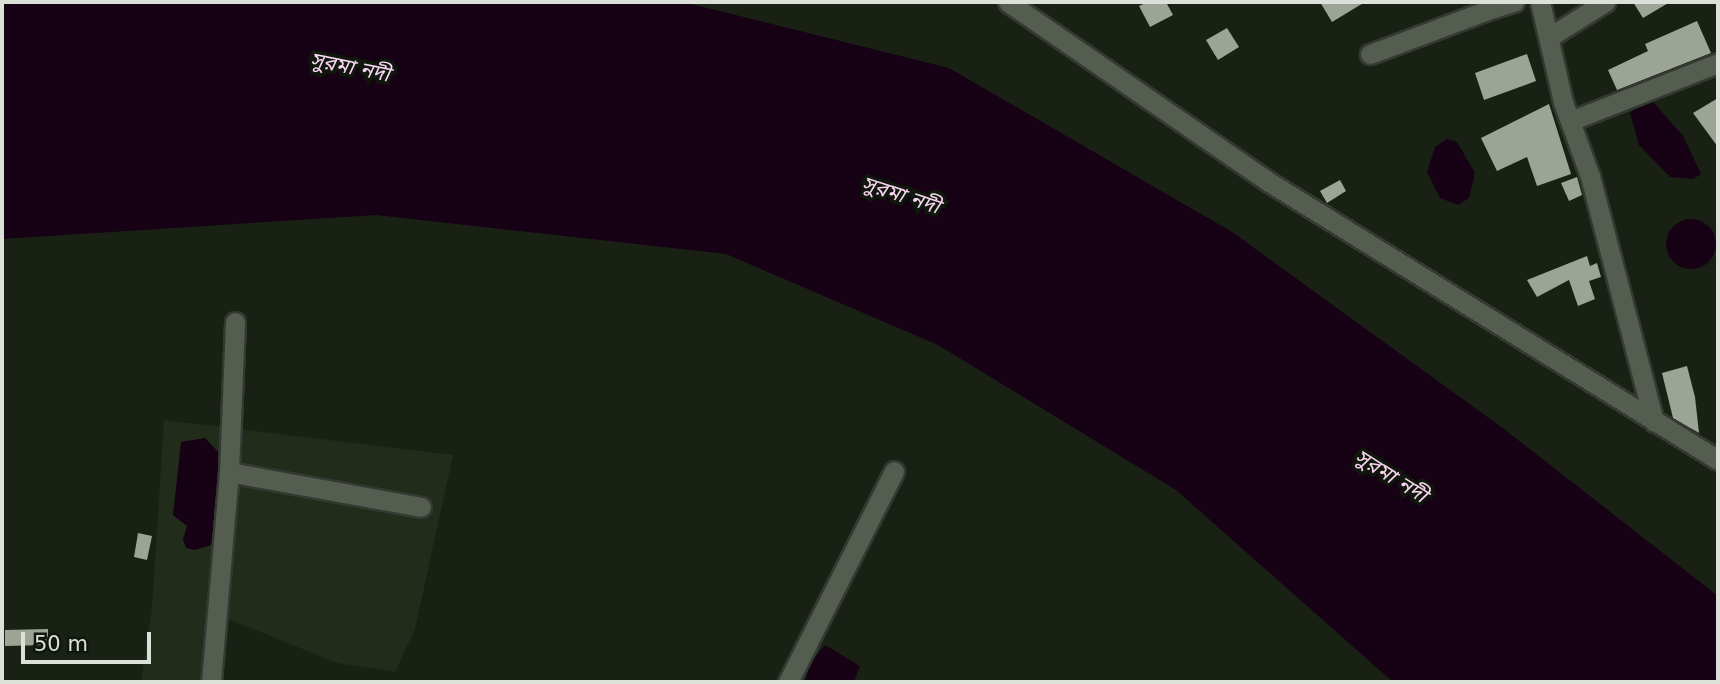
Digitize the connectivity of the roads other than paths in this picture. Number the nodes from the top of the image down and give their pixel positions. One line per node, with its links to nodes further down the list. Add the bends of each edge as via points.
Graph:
1 (1008, 2): 11 (street, via 1269,181)
2 (1514, 2): 5 (street)
3 (1540, 2): 6 (street)
4 (1605, 2): 6 (street)
5 (1492, 5): 7 (street)
6 (1551, 36): 9 (street)
7 (1370, 54)
8 (1718, 63): 9 (street)
9 (1570, 121): 11 (street, via 1590,176)
10 (235, 322): 14 (street)
11 (1654, 422): 12 (street)
12 (1718, 460)
13 (894, 471): 17 (street)
14 (229, 472): 15 (street); 16 (street)
15 (421, 507)
16 (211, 682)
17 (788, 682)

